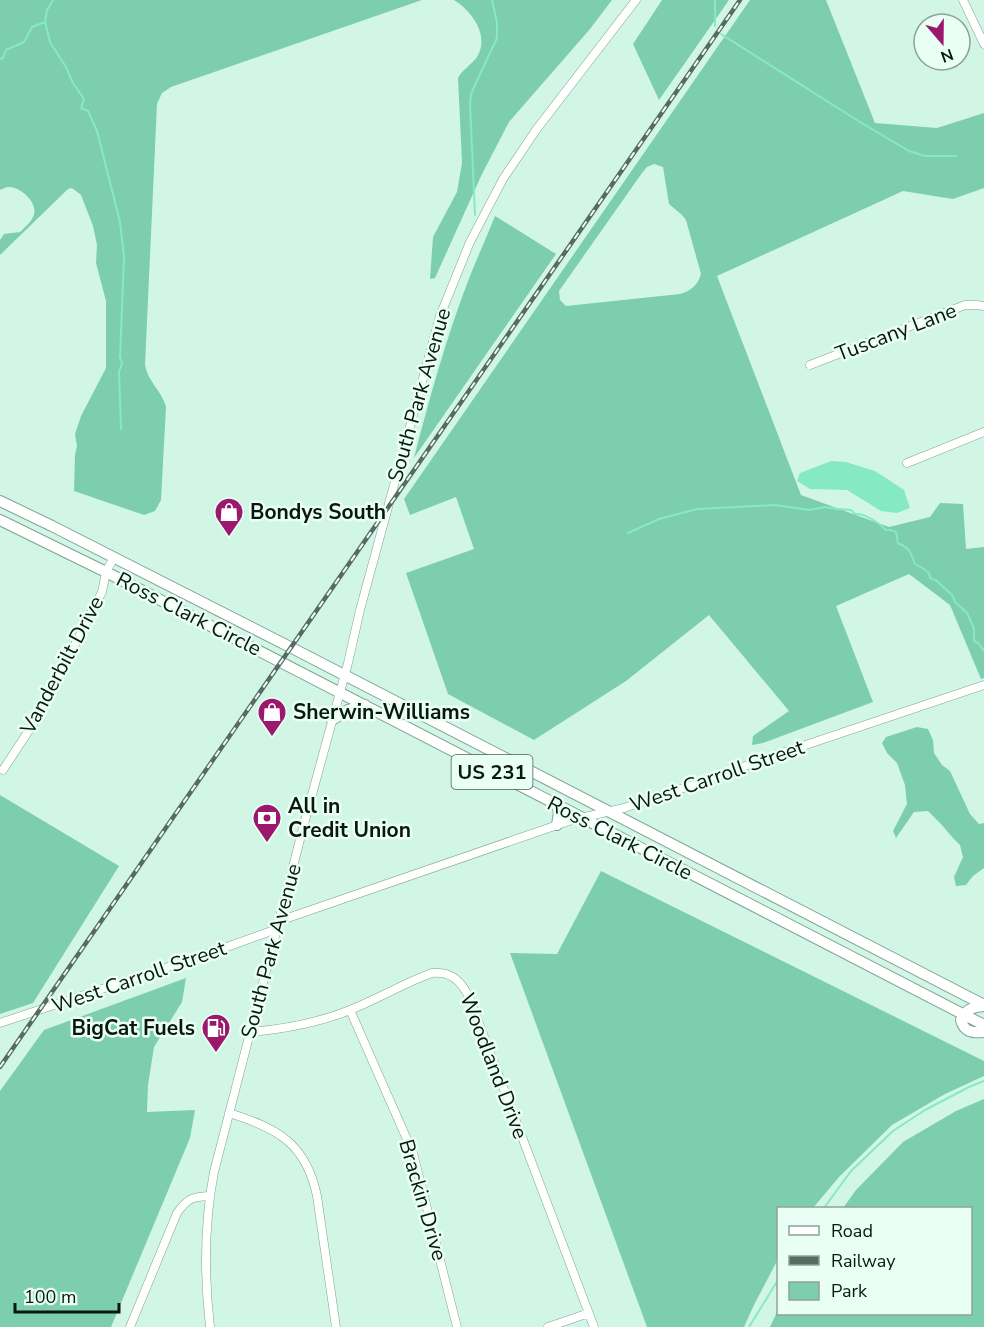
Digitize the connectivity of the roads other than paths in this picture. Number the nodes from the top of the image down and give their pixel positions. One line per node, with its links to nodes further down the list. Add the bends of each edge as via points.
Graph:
1 (636, 0): 12 (street, South Park Avenue, via 521,151 490,202 458,271 426,363)
2 (963, 0): 3 (street)
3 (984, 44)
4 (984, 306): 5 (street, Tuscany Lane, via 965,305)
5 (810, 365)
6 (984, 432): 7 (street)
7 (907, 462)
8 (3, 502): 9 (highway); 10 (highway, Ross Clark Circle / US 231)
9 (0, 518): 11 (highway, Ross Clark Circle / US 231)
10 (114, 557): 11 (street, Vanderbilt Drive); 12 (highway, Ross Clark Circle / US 231)
11 (106, 572): 14 (highway, Ross Clark Circle / US 231); 20 (street, Vanderbilt Drive, via 102,592 37,718)
12 (345, 676): 14 (street, South Park Avenue); 16 (highway, Ross Clark Circle / US 231)
13 (984, 685): 23 (street, West Carroll Street)
14 (340, 692): 15 (highway, Ross Clark Circle / US 231); 17 (street, South Park Avenue)
15 (365, 705): 17 (highway); 18 (highway, Ross Clark Circle / US 231)
16 (420, 714): 18 (highway); 19 (highway, Ross Clark Circle / US 231)
17 (332, 720): 26 (street, South Park Avenue)
18 (412, 730): 21 (highway, Ross Clark Circle / US 231)
19 (515, 764): 21 (highway); 23 (highway, Ross Clark Circle / US 231)
20 (3, 770)
21 (507, 779): 22 (highway, Ross Clark Circle / US 231)
22 (556, 804): 24 (highway, Ross Clark Circle / US 231); 25 (highway)
23 (609, 812): 24 (street, West Carroll Street); 27 (highway, Ross Clark Circle / US 231)
24 (582, 818): 25 (street, West Carroll Street); 28 (highway, Ross Clark Circle / US 231)
25 (557, 825): 26 (street, West Carroll Street)
26 (278, 925): 32 (street, West Carroll Street, via 210,953); 34 (street, South Park Avenue)
27 (863, 943): 28 (highway); 29 (highway, Ross Clark Circle / US 231)
28 (856, 959): 31 (highway, Ross Clark Circle / US 231)
29 (984, 1005): 31 (highway, via 969,1009)
30 (350, 1010): 34 (street, Woodland Drive, via 308,1024); 38 (street, Woodland Drive, via 432,973 445,973 463,985); 42 (street, Brackin Drive, via 414,1153)
31 (964, 1015): 33 (highway, Ross Clark Circle / US 231); 35 (highway, via 961,1020 967,1030)
32 (0, 1023)
33 (984, 1025)
34 (250, 1032): 36 (street, South Park Avenue)
35 (984, 1032)
36 (229, 1113): 37 (street, South Park Avenue); 41 (street, via 280,1135 307,1165 317,1196)
37 (210, 1196): 39 (street, via 193,1197 177,1213); 40 (street, South Park Avenue, via 205,1270)
38 (589, 1313): 43 (street); 44 (street, Woodland Drive)
39 (130, 1327)
40 (210, 1327)
41 (336, 1327)
42 (457, 1327)
43 (548, 1327)
44 (594, 1327)

